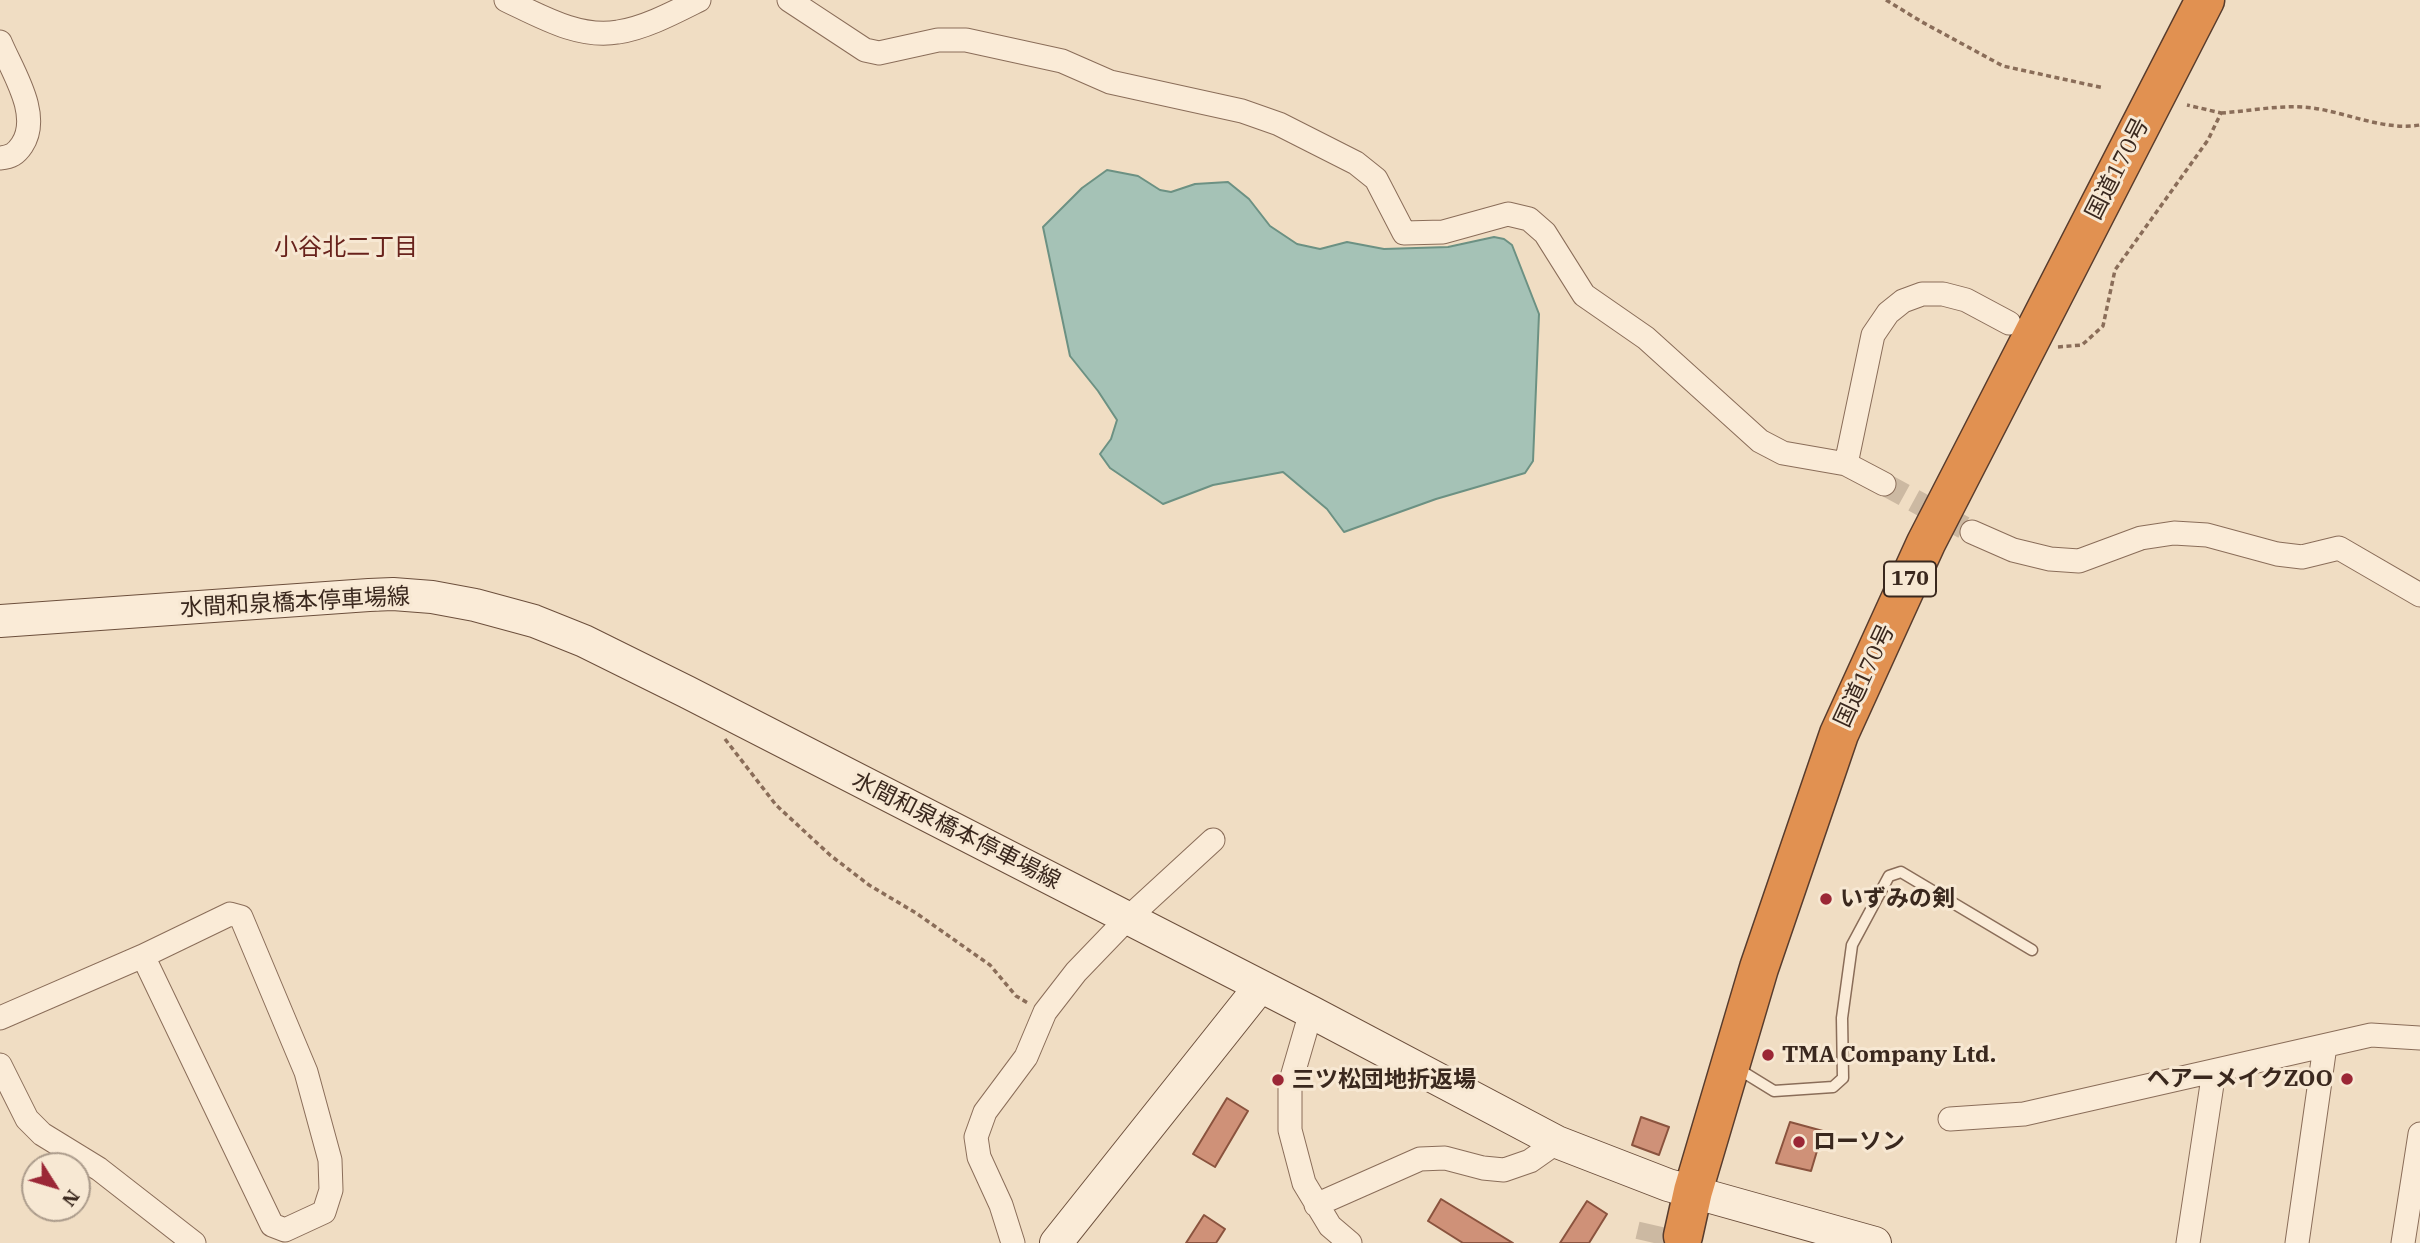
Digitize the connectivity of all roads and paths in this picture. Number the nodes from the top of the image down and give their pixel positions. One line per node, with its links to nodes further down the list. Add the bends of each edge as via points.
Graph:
1 (506, 0): 2 (street, via 554,23 587,32 618,33)
2 (699, 0)
3 (789, 0): 14 (street, via 865,50 966,40 1062,61 1110,82 1242,111 1279,124 1356,163 1376,179 1404,233 1443,232 1508,214 1529,219 1545,233 1584,295 1646,338 1760,441 1783,453)
4 (1886, 0): 8 (path, via 2003,66)
5 (2178, 0): 13 (highway, 国道170号 / 170)
6 (2205, 0): 13 (highway, 国道170号 / 170)
7 (0, 42): 12 (street, via 29,110 30,128 15,154)
8 (2104, 88)
9 (2187, 105): 10 (path)
10 (2221, 113): 11 (path, via 2312,108 2369,121); 13 (path, via 2208,140 2115,270 2103,326 2082,345 2055,347)
11 (2420, 125)
12 (0, 158)
13 (2020, 330): 14 (street, via 1966,300 1943,293 1903,300 1873,335); 30 (highway, 国道170号 / 170, via 1839,734); 36 (highway, 国道170号 / 170, via 1906,530 1806,753 1702,1067)
14 (1846, 464): 15 (street)
15 (1884, 484)
16 (1972, 532): 17 (street, via 2013,550 2079,561 2141,538 2174,533 2207,535 2290,556 2339,548)
17 (2420, 595)
18 (0, 621): 21 (main road, 水間和泉橋本停車場線, via 393,594 501,611 584,641)
19 (730, 748): 25 (path, via 776,804 830,855 990,965 1016,996)
20 (1213, 840): 21 (street)
21 (1127, 919): 24 (main road, 水間和泉橋本停車場線); 25 (street)
22 (2032, 950): 30 (lane, via 1901,872 1889,876 1853,945 1842,1018 1843,1078 1833,1087 1774,1091)
23 (143, 956): 23 (street, via 230,914 241,917 306,1072 330,1160 331,1190 324,1212 285,1230 272,1225); 27 (street)
24 (1259, 988): 26 (main road, 水間和泉橋本停車場線); 41 (main road)
25 (1045, 1012): 40 (street, via 1026,1057 985,1112 976,1136 979,1157)
26 (1311, 1012): 35 (main road, 水間和泉橋本停車場線); 37 (street, via 1290,1084 1290,1130 1304,1183)
27 (0, 1018)
28 (2420, 1038): 29 (street, via 2371,1035)
29 (2325, 1045): 32 (street); 45 (street)
30 (1730, 1064): 36 (highway, 国道170号 / 170)
31 (0, 1065): 39 (street, via 27,1119 42,1134 99,1169)
32 (2214, 1071): 33 (street, via 2024,1114); 44 (street)
33 (1950, 1119)
34 (2420, 1134): 46 (street)
35 (1557, 1142): 36 (main road, 水間和泉橋本停車場線); 37 (street, via 1530,1161 1504,1170 1445,1158 1420,1158)
36 (1681, 1188): 38 (highway, 国道170号 / 170); 43 (main road, 水間和泉橋本停車場線)
37 (1316, 1205): 42 (street, via 1330,1226)
38 (1670, 1231)
39 (194, 1243)
40 (1013, 1243)
41 (1056, 1243)
42 (1350, 1243)
43 (1875, 1243)
44 (2188, 1243)
45 (2297, 1243)
46 (2403, 1243)

